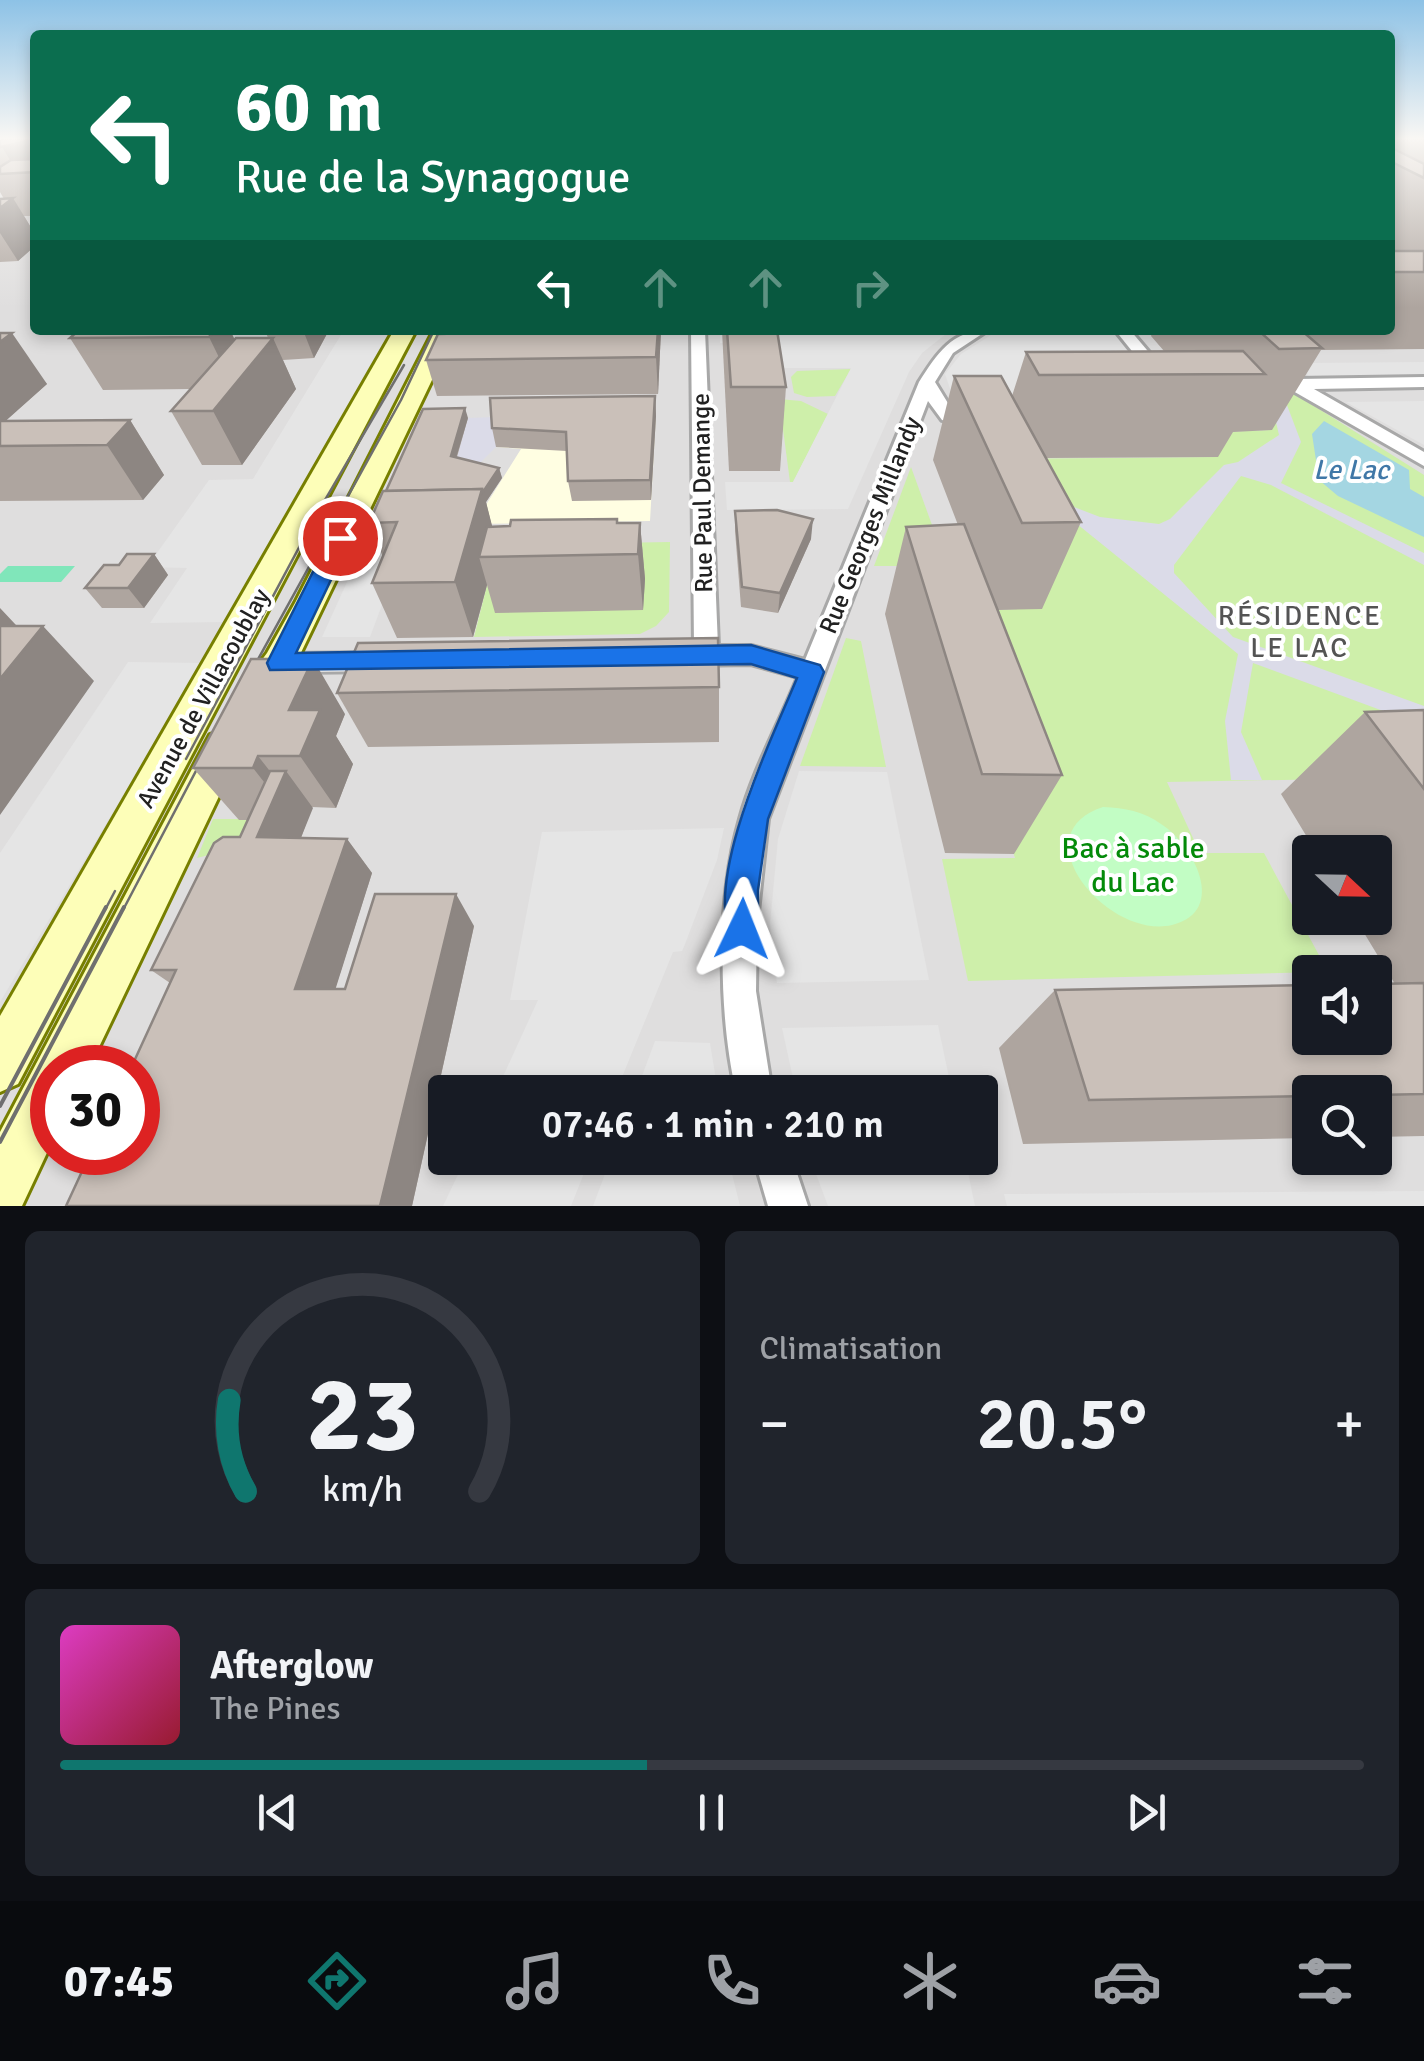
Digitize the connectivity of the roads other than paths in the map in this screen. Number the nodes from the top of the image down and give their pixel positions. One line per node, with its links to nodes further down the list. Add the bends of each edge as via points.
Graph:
1 (402, 335): 19 (street, Avenue de Villacoublay)
2 (442, 335): 16 (street, Avenue de Villacoublay)
3 (698, 335): 13 (street, Rue Paul Demange)
4 (972, 335): 7 (street, Rue Georges Millandy, via 947,350)
5 (1126, 335): 10 (street)
6 (1254, 359): 9 (street)
7 (926, 382): 11 (street, via 952,422); 17 (street, Rue Georges Millandy)
8 (1424, 382): 9 (street)
9 (1292, 384): 12 (street)
10 (1172, 390)
11 (998, 424)
12 (1424, 460)
13 (706, 656): 14 (street); 17 (street, via 751,655)
14 (660, 657)
15 (415, 661): 16 (street)
16 (279, 663): 18 (street, Avenue de Villacoublay, via 231,732)
17 (812, 672): 20 (street, Rue Georges Millandy, via 754,819 742,890)
18 (74, 1045)
19 (0, 1066)
20 (749, 1075)
21 (30, 1130): 23 (street)
22 (778, 1175): 24 (street)
23 (0, 1191)
24 (788, 1206)

